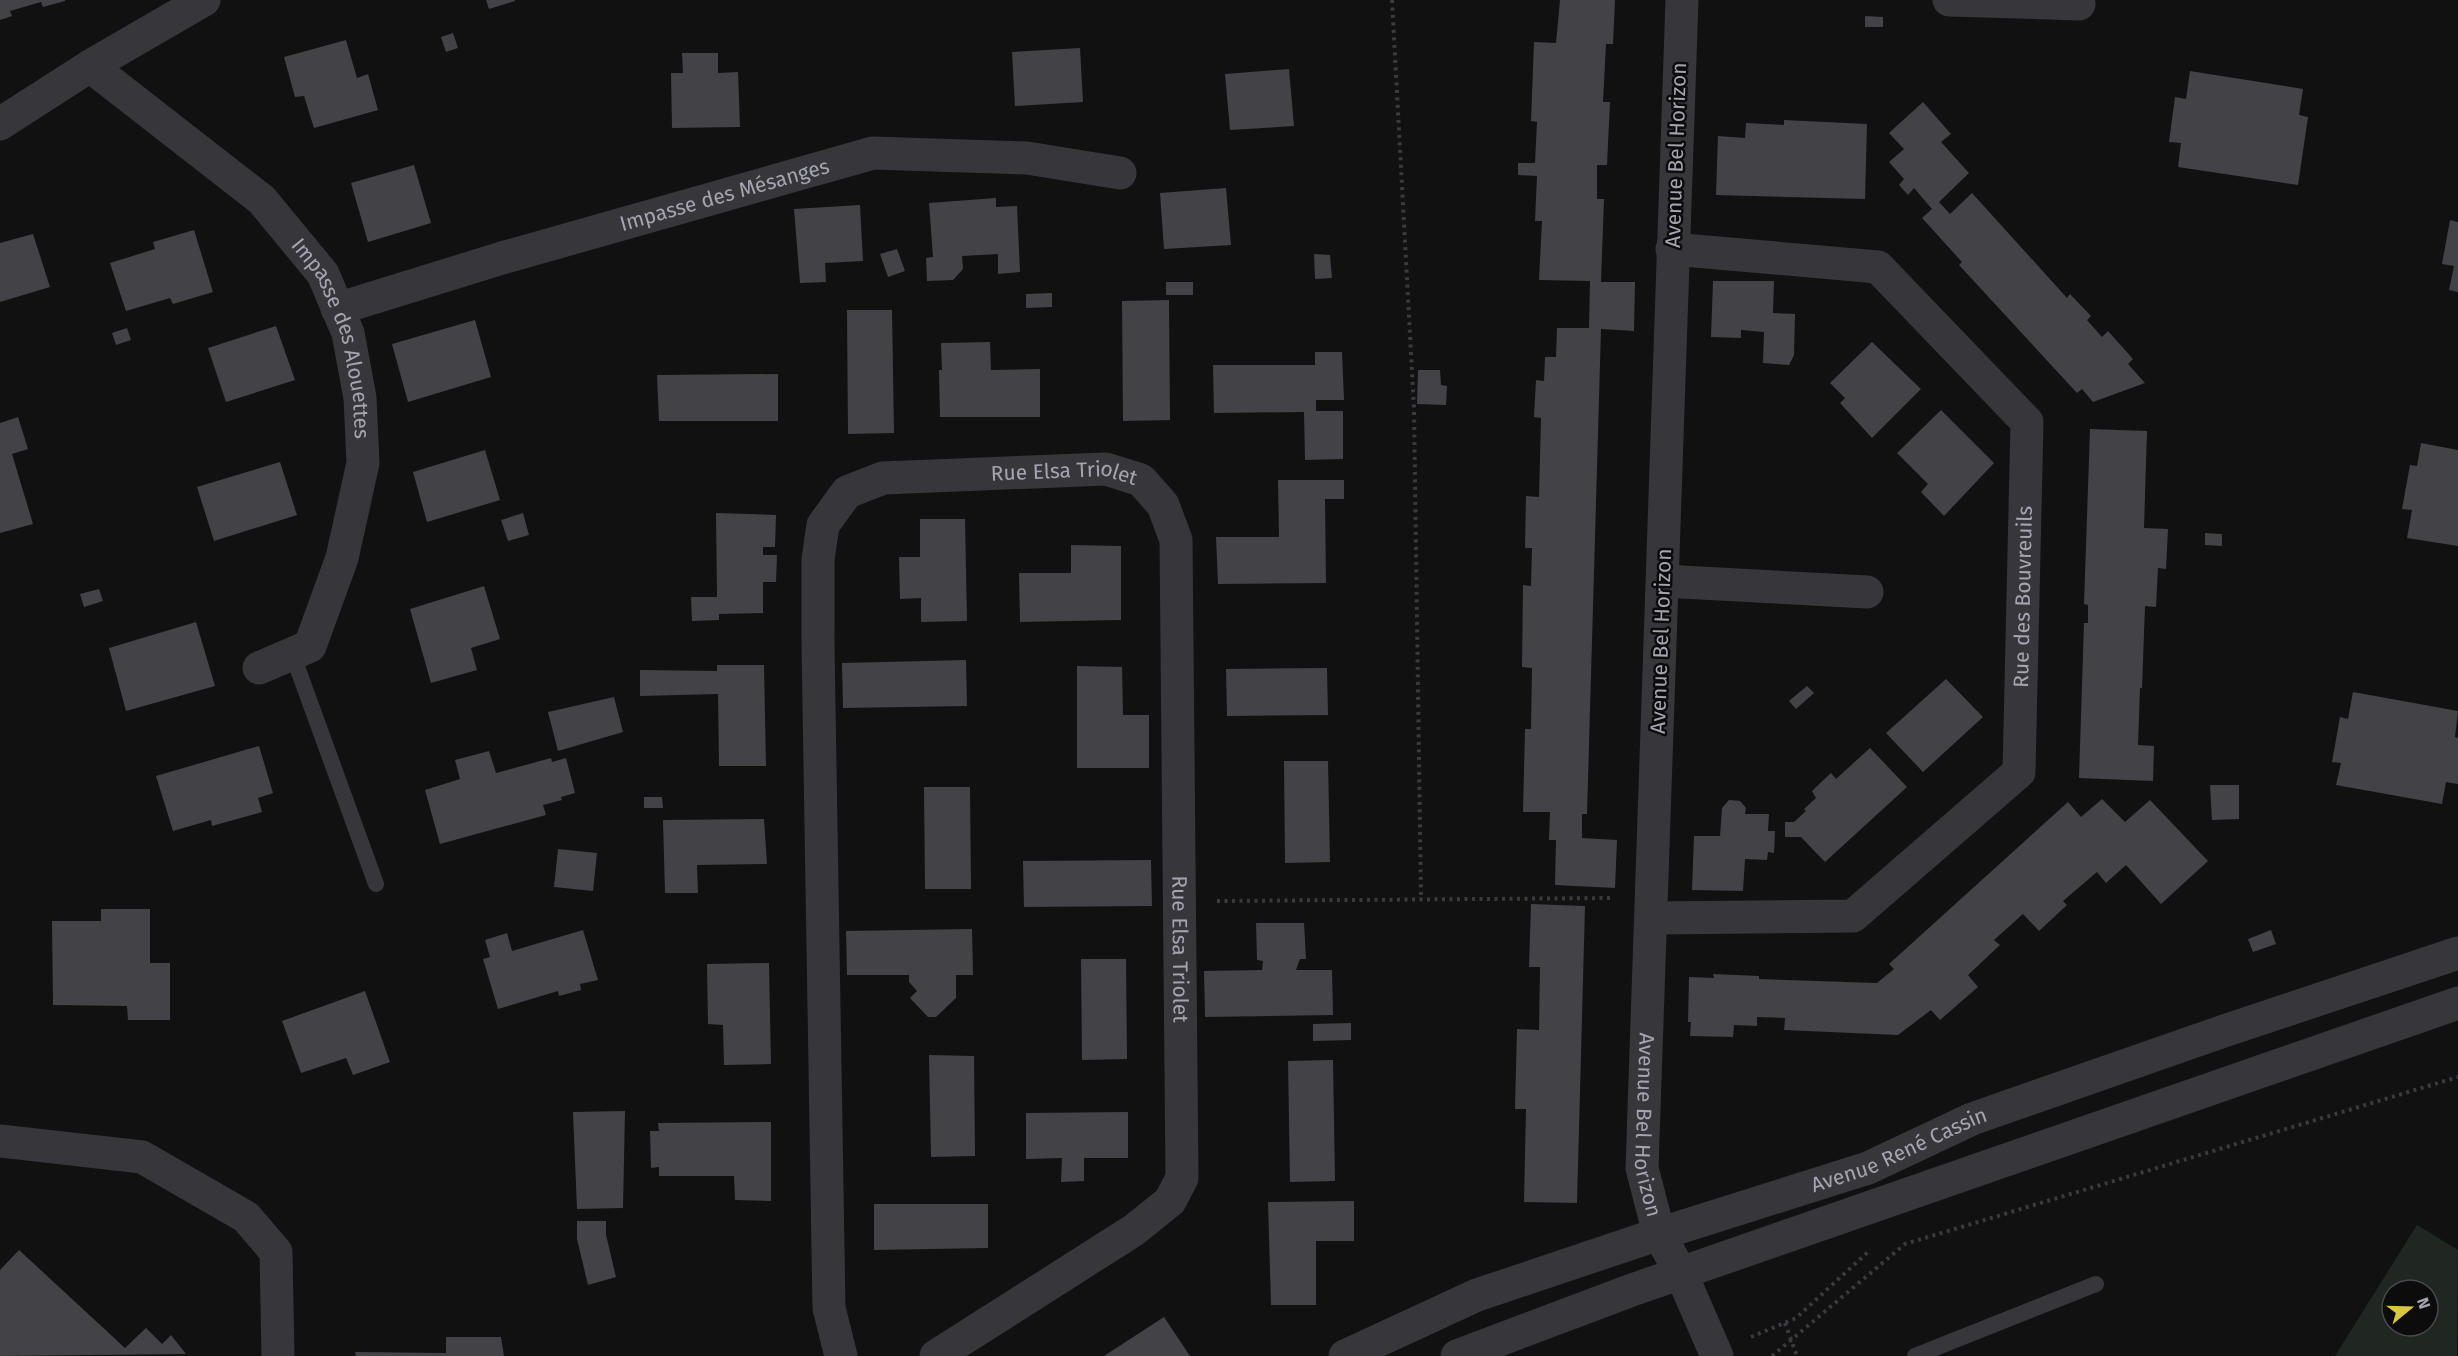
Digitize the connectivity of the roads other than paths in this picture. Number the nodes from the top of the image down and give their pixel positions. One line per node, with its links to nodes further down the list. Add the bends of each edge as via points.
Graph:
1 (204, 0): 5 (street)
2 (1682, 0): 8 (street, Avenue Bel Horizon)
3 (1950, 0): 4 (street)
4 (2079, 4)
5 (90, 66): 6 (street); 9 (street, Impasse des Alouettes, via 262,200 323,274)
6 (0, 124)
7 (1120, 173): 9 (street, Impasse des Mésanges, via 1027,158 873,153)
8 (1672, 249): 10 (street, Avenue Bel Horizon); 15 (street, Rue des Bouvreuils, via 1878,267 2027,422 2019,772 1853,916)
9 (337, 309): 12 (street, Impasse des Alouettes, via 348,333 360,398 363,463 342,558 310,646)
10 (1663, 581): 11 (street); 15 (street, Avenue Bel Horizon)
11 (1867, 592)
12 (292, 653): 13 (street, Impasse des Alouettes); 14 (lane)
13 (259, 668)
14 (376, 884)
15 (1652, 908): 19 (street, Avenue Bel Horizon, via 1642,1168)
16 (2458, 953): 19 (street, Avenue René Cassin, via 1972,1119 1868,1168)
17 (2458, 1003): 20 (street, Avenue René Cassin)
18 (0, 1142): 22 (street, via 142,1157 246,1217 276,1252)
19 (1659, 1234): 20 (street, Avenue Bel Horizon); 25 (street, Avenue René Cassin, via 1477,1295)
20 (1681, 1273): 26 (street, Avenue René Cassin); 27 (street, Avenue Bel Horizon)
21 (2096, 1284): 28 (lane)
22 (278, 1356)
23 (841, 1356): 24 (street, Rue Elsa Triolet, via 829,1308 818,559 823,525 847,492 883,478 1106,469 1141,480 1163,505 1176,540 1182,1178 1170,1201 1134,1230)
24 (936, 1356)
25 (1345, 1356)
26 (1457, 1356)
27 (1717, 1356)
28 (1915, 1356)

